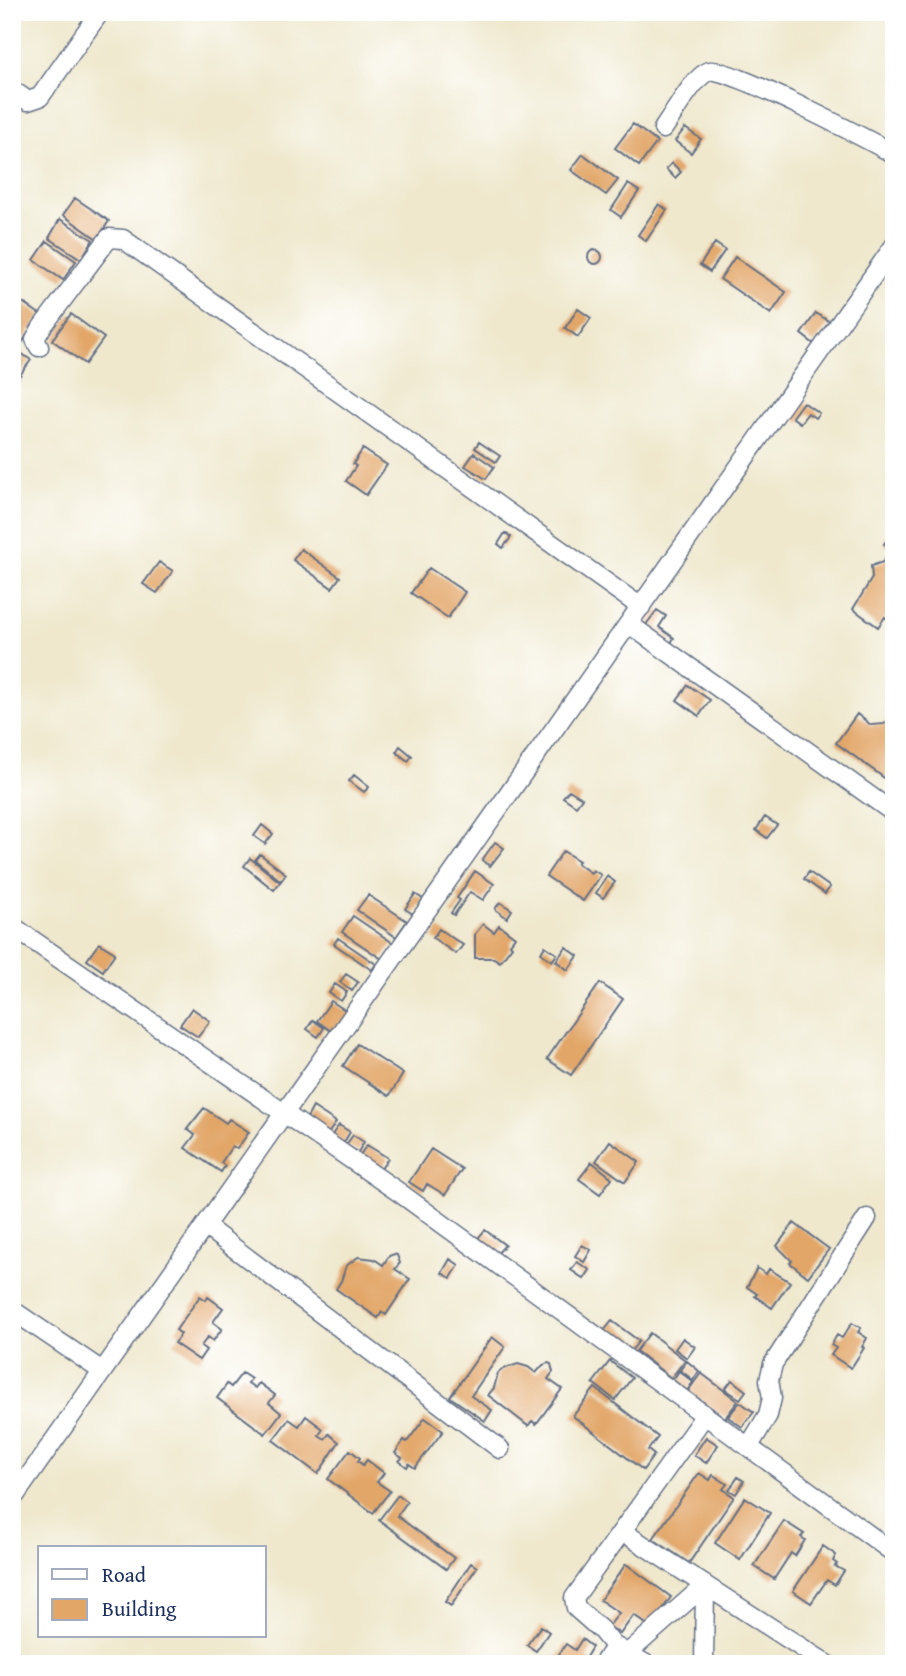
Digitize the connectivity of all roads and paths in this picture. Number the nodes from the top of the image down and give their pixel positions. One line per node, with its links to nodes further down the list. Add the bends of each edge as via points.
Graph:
1 (100, 12): 2 (street, via 40,97 28,101)
2 (12, 90)
3 (663, 129): 4 (street, via 699,78 718,70 747,80)
4 (894, 155)
5 (894, 246): 7 (street)
6 (39, 347): 7 (street, via 35,339 42,327 109,238 123,239)
7 (641, 607): 8 (street)
8 (629, 624): 9 (street); 11 (street)
9 (894, 813)
10 (12, 926): 11 (street)
11 (284, 1114): 13 (street); 16 (street)
12 (867, 1219): 17 (street, via 773,1364 768,1415)
13 (205, 1226): 15 (street); 18 (street)
14 (12, 1310): 15 (street)
15 (102, 1371): 19 (street)
16 (705, 1415): 17 (street); 20 (street)
17 (749, 1446): 21 (street)
18 (500, 1449)
19 (14, 1493)
20 (622, 1532): 22 (street); 23 (street, via 574,1598 576,1608)
21 (894, 1553)
22 (705, 1585): 23 (street); 26 (street); 27 (street)
23 (620, 1649): 24 (street, via 612,1650); 25 (street)
24 (603, 1664)
25 (646, 1664)
26 (704, 1664)
27 (827, 1664)

